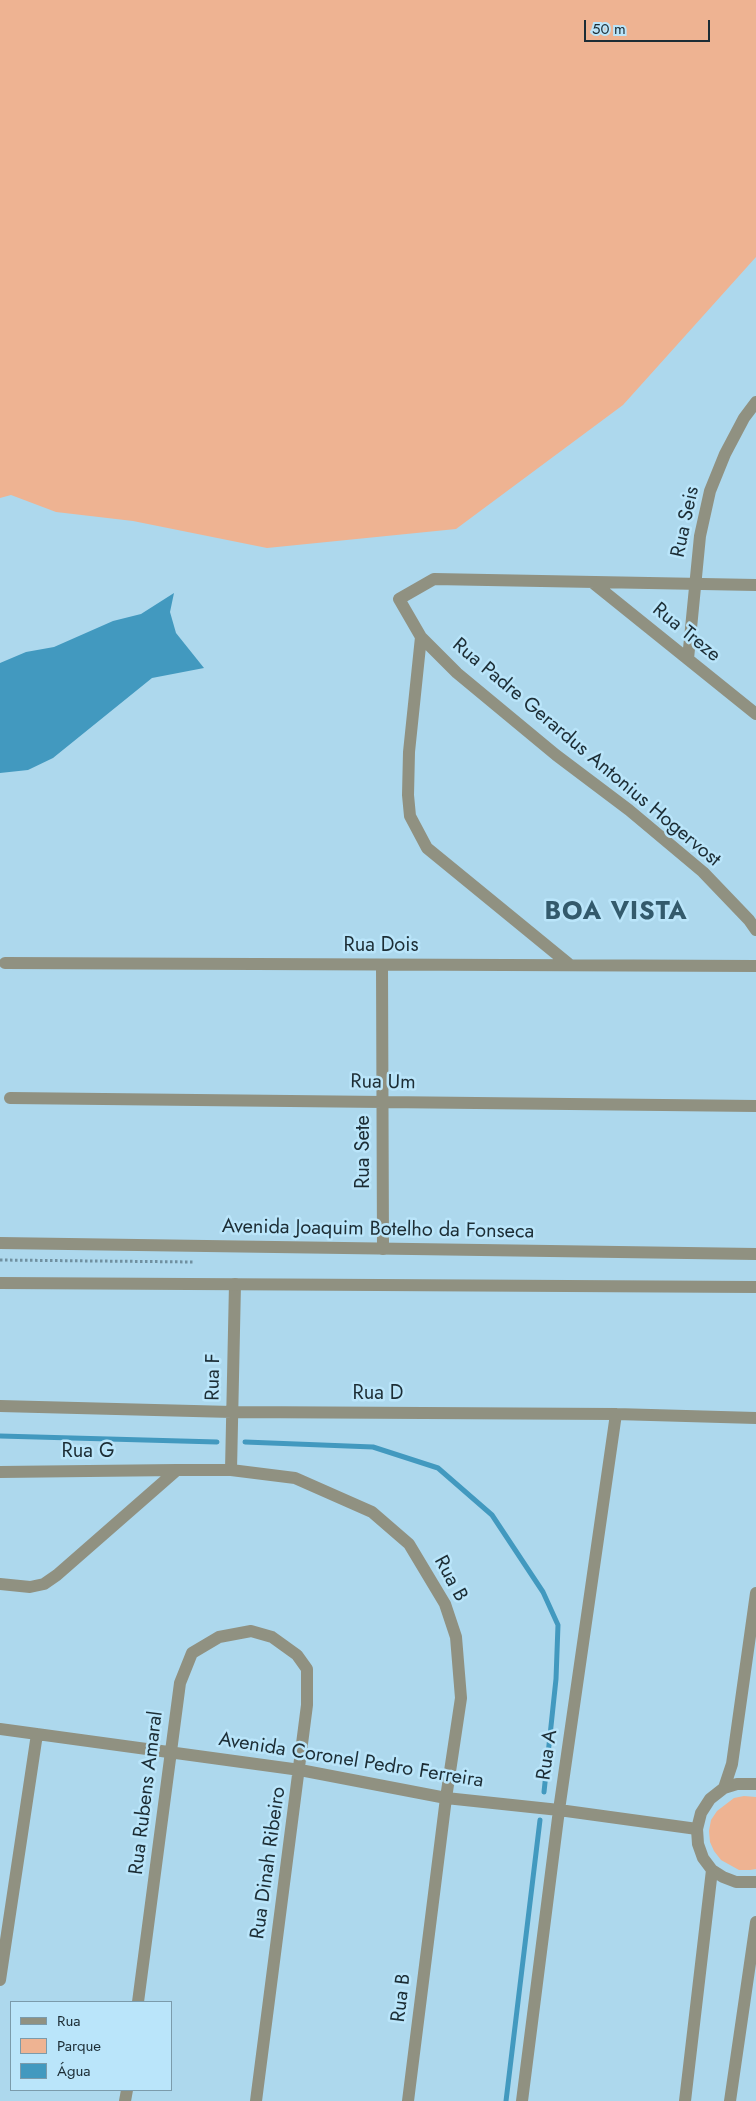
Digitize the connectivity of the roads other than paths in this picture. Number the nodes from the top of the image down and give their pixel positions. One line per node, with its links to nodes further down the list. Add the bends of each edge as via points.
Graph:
1 (756, 402): 3 (street, Rua Seis, via 729,447 710,491)
2 (592, 582): 3 (street); 5 (street, Rua Padre Gerardus Antonius Hogervost, via 434,579 399,599); 6 (street, Rua Treze)
3 (694, 584): 4 (street); 6 (street, Rua Seis)
4 (756, 585)
5 (421, 637): 8 (street, Rua Padre Gerardus Antonius Hogervost, via 457,673 702,872); 11 (street, via 409,752 410,816 427,848)
6 (688, 659): 7 (street, Rua Treze)
7 (756, 714)
8 (756, 930)
9 (6, 963): 10 (street, Rua Dois)
10 (382, 965): 11 (street, Rua Dois); 14 (street, Rua Sete)
11 (570, 965): 12 (street, Rua Dois)
12 (756, 966)
13 (10, 1098): 14 (street, Rua Um)
14 (382, 1102): 15 (street, Rua Um); 17 (street, Rua Sete)
15 (756, 1106)
16 (0, 1243): 17 (street, Avenida Joaquim Botelho da Fonseca)
17 (383, 1249): 18 (street, Avenida Joaquim Botelho da Fonseca)
18 (756, 1254)
19 (0, 1283): 20 (street)
20 (235, 1284): 21 (street); 23 (street, Rua F)
21 (756, 1287)
22 (0, 1406): 23 (street, Rua D)
23 (232, 1412): 24 (street, Rua D); 27 (street, Rua F)
24 (616, 1414): 25 (street, Rua D); 39 (street, Rua A)
25 (756, 1418)
26 (177, 1470): 27 (street, Rua B); 28 (street, Rua G); 29 (street, via 44,1584 30,1587)
27 (231, 1470): 38 (street, Rua B, via 294,1478 324,1490 372,1512 409,1544 445,1604 456,1637 461,1698)
28 (0, 1472)
29 (0, 1584)
30 (756, 1593): 37 (street, via 732,1764)
31 (251, 1631): 34 (street, Rua Rubens Amaral, via 219,1637 192,1653 180,1683); 35 (street, Rua Dinah Ribeiro, via 272,1637 297,1655 307,1669 308,1705)
32 (0, 1729): 33 (street, Avenida Coronel Pedro Ferreira)
33 (37, 1734): 34 (street, Avenida Coronel Pedro Ferreira); 44 (street)
34 (172, 1753): 35 (street, Avenida Coronel Pedro Ferreira); 45 (street, Rua Rubens Amaral)
35 (300, 1770): 38 (street, Avenida Coronel Pedro Ferreira); 46 (street, Rua Dinah Ribeiro)
36 (756, 1784): 37 (street)
37 (724, 1788): 40 (street, via 701,1812)
38 (446, 1798): 39 (street, Avenida Coronel Pedro Ferreira); 47 (street, Rua B)
39 (558, 1810): 40 (street, Avenida Coronel Pedro Ferreira); 48 (street, Rua A)
40 (697, 1829): 41 (street, via 703,1858)
41 (712, 1870): 42 (street, via 736,1882); 49 (street)
42 (756, 1882)
43 (756, 1922): 50 (street)
44 (0, 1980)
45 (138, 2001)
46 (256, 2101)
47 (408, 2101)
48 (522, 2101)
49 (685, 2101)
50 (730, 2101)

